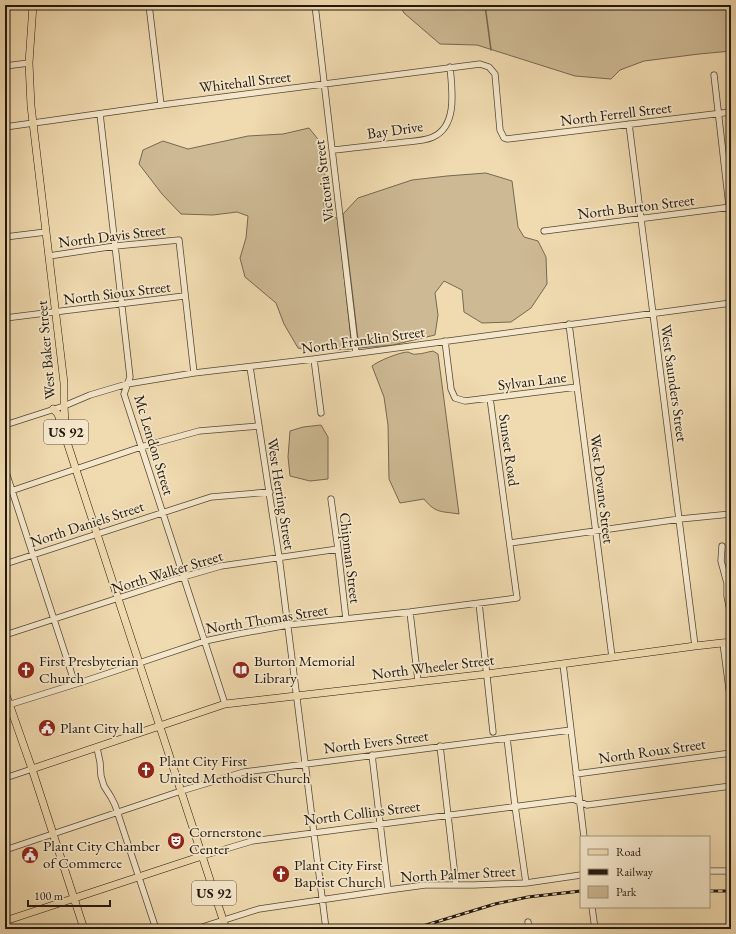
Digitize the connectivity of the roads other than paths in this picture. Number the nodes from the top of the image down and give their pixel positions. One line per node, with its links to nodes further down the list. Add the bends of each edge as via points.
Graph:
1 (33, 5): 4 (main road, West Baker Street / US 92)
2 (149, 5): 9 (street)
3 (315, 5): 8 (street, Victoria Street)
4 (29, 63): 5 (street); 13 (main road, West Baker Street / US 92)
5 (5, 66)
6 (450, 67): 8 (street, Whitehall Street); 16 (street, Whitehall Street, via 480,64 492,70 496,79 499,124); 17 (street, Bay Drive, via 451,108 446,124 439,133 424,140)
7 (714, 75): 11 (street)
8 (325, 84): 9 (street, Whitehall Street); 17 (street, Victoria Street)
9 (161, 105): 12 (street, Whitehall Street)
10 (731, 112): 11 (street, North Ferrell Street)
11 (718, 113): 14 (street, North Ferrell Street); 18 (street)
12 (100, 114): 13 (street, Whitehall Street); 24 (street, Mc Lendon Street)
13 (33, 123): 15 (street, Whitehall Street); 22 (main road, West Baker Street / US 92)
14 (629, 124): 16 (street, North Ferrell Street, via 512,140); 19 (street, West Saunders Street)
15 (5, 127)
16 (504, 138)
17 (333, 150): 34 (street, Victoria Street)
18 (730, 207): 19 (street, North Burton Street); 20 (street)
19 (640, 218): 21 (street, North Burton Street); 30 (street, West Saunders Street)
20 (731, 223)
21 (544, 231)
22 (46, 232): 23 (street, North Davis Street); 25 (main road, West Baker Street / US 92)
23 (5, 237)
24 (115, 246): 25 (street, North Davis Street); 26 (street, North Davis Street, via 179,240); 28 (street, Mc Lendon Street)
25 (49, 256): 29 (main road, West Baker Street / US 92)
26 (184, 296): 28 (street, North Sioux Street); 37 (street)
27 (731, 303): 30 (street, North Franklin Street)
28 (121, 304): 29 (street, North Sioux Street); 38 (street, Mc Lendon Street, via 130,377)
29 (56, 312): 31 (street, North Sioux Street); 41 (main road, West Baker Street / US 92)
30 (652, 313): 32 (street, North Franklin Street); 56 (street, West Saunders Street)
31 (5, 318)
32 (569, 324): 33 (street, North Franklin Street); 39 (street, West Devane Street)
33 (445, 341): 34 (street, North Franklin Street); 40 (street, Sunset Road, via 451,389 455,398 465,401)
34 (356, 353): 35 (street, North Franklin Street)
35 (314, 359): 36 (street, North Franklin Street); 43 (street)
36 (250, 367): 37 (street, North Franklin Street); 45 (street, West Herring Street)
37 (194, 373): 38 (street, North Franklin Street)
38 (127, 384): 41 (street, North Franklin Street); 47 (street, Mc Lendon Street, via 124,394)
39 (577, 387): 40 (street, Sylvan Lane); 57 (street, West Devane Street)
40 (490, 398): 59 (street, Sunset Road)
41 (64, 406): 42 (street, North Franklin Street); 46 (main road, West Baker Street / US 92)
42 (52, 410): 44 (street, North Franklin Street); 46 (main road, US 92, via 58,414)
43 (321, 413)
44 (5, 425)
45 (258, 426): 47 (street, via 199,431); 51 (street, West Herring Street)
46 (66, 439): 49 (main road, West Baker Street / US 92)
47 (141, 447): 49 (street); 54 (street, Mc Lendon Street)
48 (5, 469): 50 (street)
49 (76, 470): 50 (street); 58 (main road, West Baker Street / US 92)
50 (12, 491): 52 (street); 62 (street)
51 (270, 492): 54 (street, North Daniels Street, via 211,497); 63 (street, West Herring Street)
52 (5, 493)
53 (331, 499): 61 (street, Chipman Street)
54 (162, 512): 58 (street, North Daniels Street); 65 (street, Mc Lendon Street)
55 (731, 514): 56 (street)
56 (680, 520): 57 (street); 78 (street, West Saunders Street)
57 (596, 532): 59 (street); 79 (street, West Devane Street)
58 (97, 534): 62 (street, North Daniels Street); 67 (main road, West Baker Street / US 92)
59 (510, 543): 66 (street, Sunset Road)
60 (722, 546): 70 (street, via 721,561)
61 (338, 549): 63 (street, North Walker Street); 71 (street, Chipman Street)
62 (33, 555): 64 (street, North Daniels Street); 72 (street)
63 (280, 558): 65 (street, North Walker Street, via 220,566); 73 (street, West Herring Street)
64 (5, 564)
65 (183, 577): 67 (street, North Walker Street); 75 (street, Mc Lendon Street)
66 (517, 598): 68 (street, North Thomas Street)
67 (118, 599): 72 (street, North Walker Street); 80 (main road, West Baker Street / US 92)
68 (479, 603): 69 (street, North Thomas Street); 82 (street)
69 (410, 612): 71 (street, North Thomas Street); 83 (street)
70 (731, 616)
71 (346, 619): 73 (street, North Thomas Street)
72 (54, 620): 74 (street, North Walker Street); 84 (street)
73 (288, 625): 75 (street, North Thomas Street); 86 (street, West Herring Street)
74 (5, 635)
75 (205, 641): 80 (street, North Thomas Street); 87 (street, Mc Lendon Street)
76 (731, 642): 77 (main road, North Wheeler Street)
77 (723, 644): 78 (main road, North Wheeler Street); 88 (street)
78 (695, 646): 79 (main road, North Wheeler Street)
79 (612, 657): 81 (main road, North Wheeler Street)
80 (139, 663): 84 (street, North Thomas Street); 90 (main road, West Baker Street / US 92)
81 (563, 664): 82 (main road, North Wheeler Street); 91 (street)
82 (487, 674): 83 (main road, North Wheeler Street); 92 (street)
83 (418, 681): 86 (main road, North Wheeler Street)
84 (75, 684): 89 (street, North Thomas Street)
85 (5, 692): 89 (main road)
86 (298, 696): 87 (main road, North Wheeler Street); 98 (street, West Herring Street)
87 (225, 704): 90 (main road, North Wheeler Street)
88 (731, 704)
89 (7, 705): 99 (main road)
90 (160, 727): 95 (main road, North Wheeler Street); 103 (main road, US 92)
91 (571, 730): 93 (street, North Evers Street); 100 (street)
92 (494, 732)
93 (507, 738): 94 (street, North Evers Street); 105 (street)
94 (440, 746): 97 (street, North Evers Street); 107 (street)
95 (96, 748): 99 (main road, North Wheeler Street); 106 (street, via 104,786)
96 (731, 753): 100 (street, North Roux Street)
97 (372, 755): 98 (street, North Evers Street); 108 (street)
98 (305, 763): 103 (street, North Evers Street, via 244,772); 109 (street, West Herring Street)
99 (32, 769): 101 (street, North Wheeler Street); 110 (main road)
100 (576, 774): 104 (street)
101 (5, 778)
102 (731, 786): 104 (street, North Collins Street, via 587,805)
103 (181, 791): 106 (street, North Evers Street); 113 (main road, US 92)
104 (580, 802): 105 (street, North Collins Street, via 573,800); 111 (street)
105 (515, 806): 107 (street, North Collins Street); 118 (street)
106 (117, 812): 110 (street, North Evers Street); 117 (street)
107 (449, 815): 108 (street, North Collins Street); 119 (street)
108 (380, 824): 109 (street, North Collins Street); 120 (street)
109 (313, 832): 113 (street, North Collins Street, via 252,841); 122 (street, West Herring Street)
110 (53, 834): 112 (street, North Evers Street); 121 (main road)
111 (584, 836)
112 (5, 850)
113 (202, 856): 117 (main road, North Collins Street); 125 (main road, US 92)
114 (710, 871): 115 (street)
115 (731, 871)
116 (580, 875): 118 (street, North Palmer Street)
117 (138, 877): 121 (main road, North Collins Street); 128 (street)
118 (526, 883): 119 (street, North Palmer Street)
119 (456, 884): 120 (street, North Palmer Street)
120 (388, 890): 122 (street, North Palmer Street)
121 (74, 898): 124 (main road, North Collins Street); 127 (main road)
122 (322, 900): 125 (street, North Palmer Street, via 259,909); 131 (street, West Herring Street)
123 (592, 908): 133 (street)
124 (5, 921)
125 (223, 921): 129 (street, North Palmer Street); 130 (main road, US 92)
126 (528, 922): 132 (street)
127 (84, 929)
128 (156, 929)
129 (196, 929)
130 (226, 929)
131 (326, 929)
132 (529, 929)
133 (595, 929)

